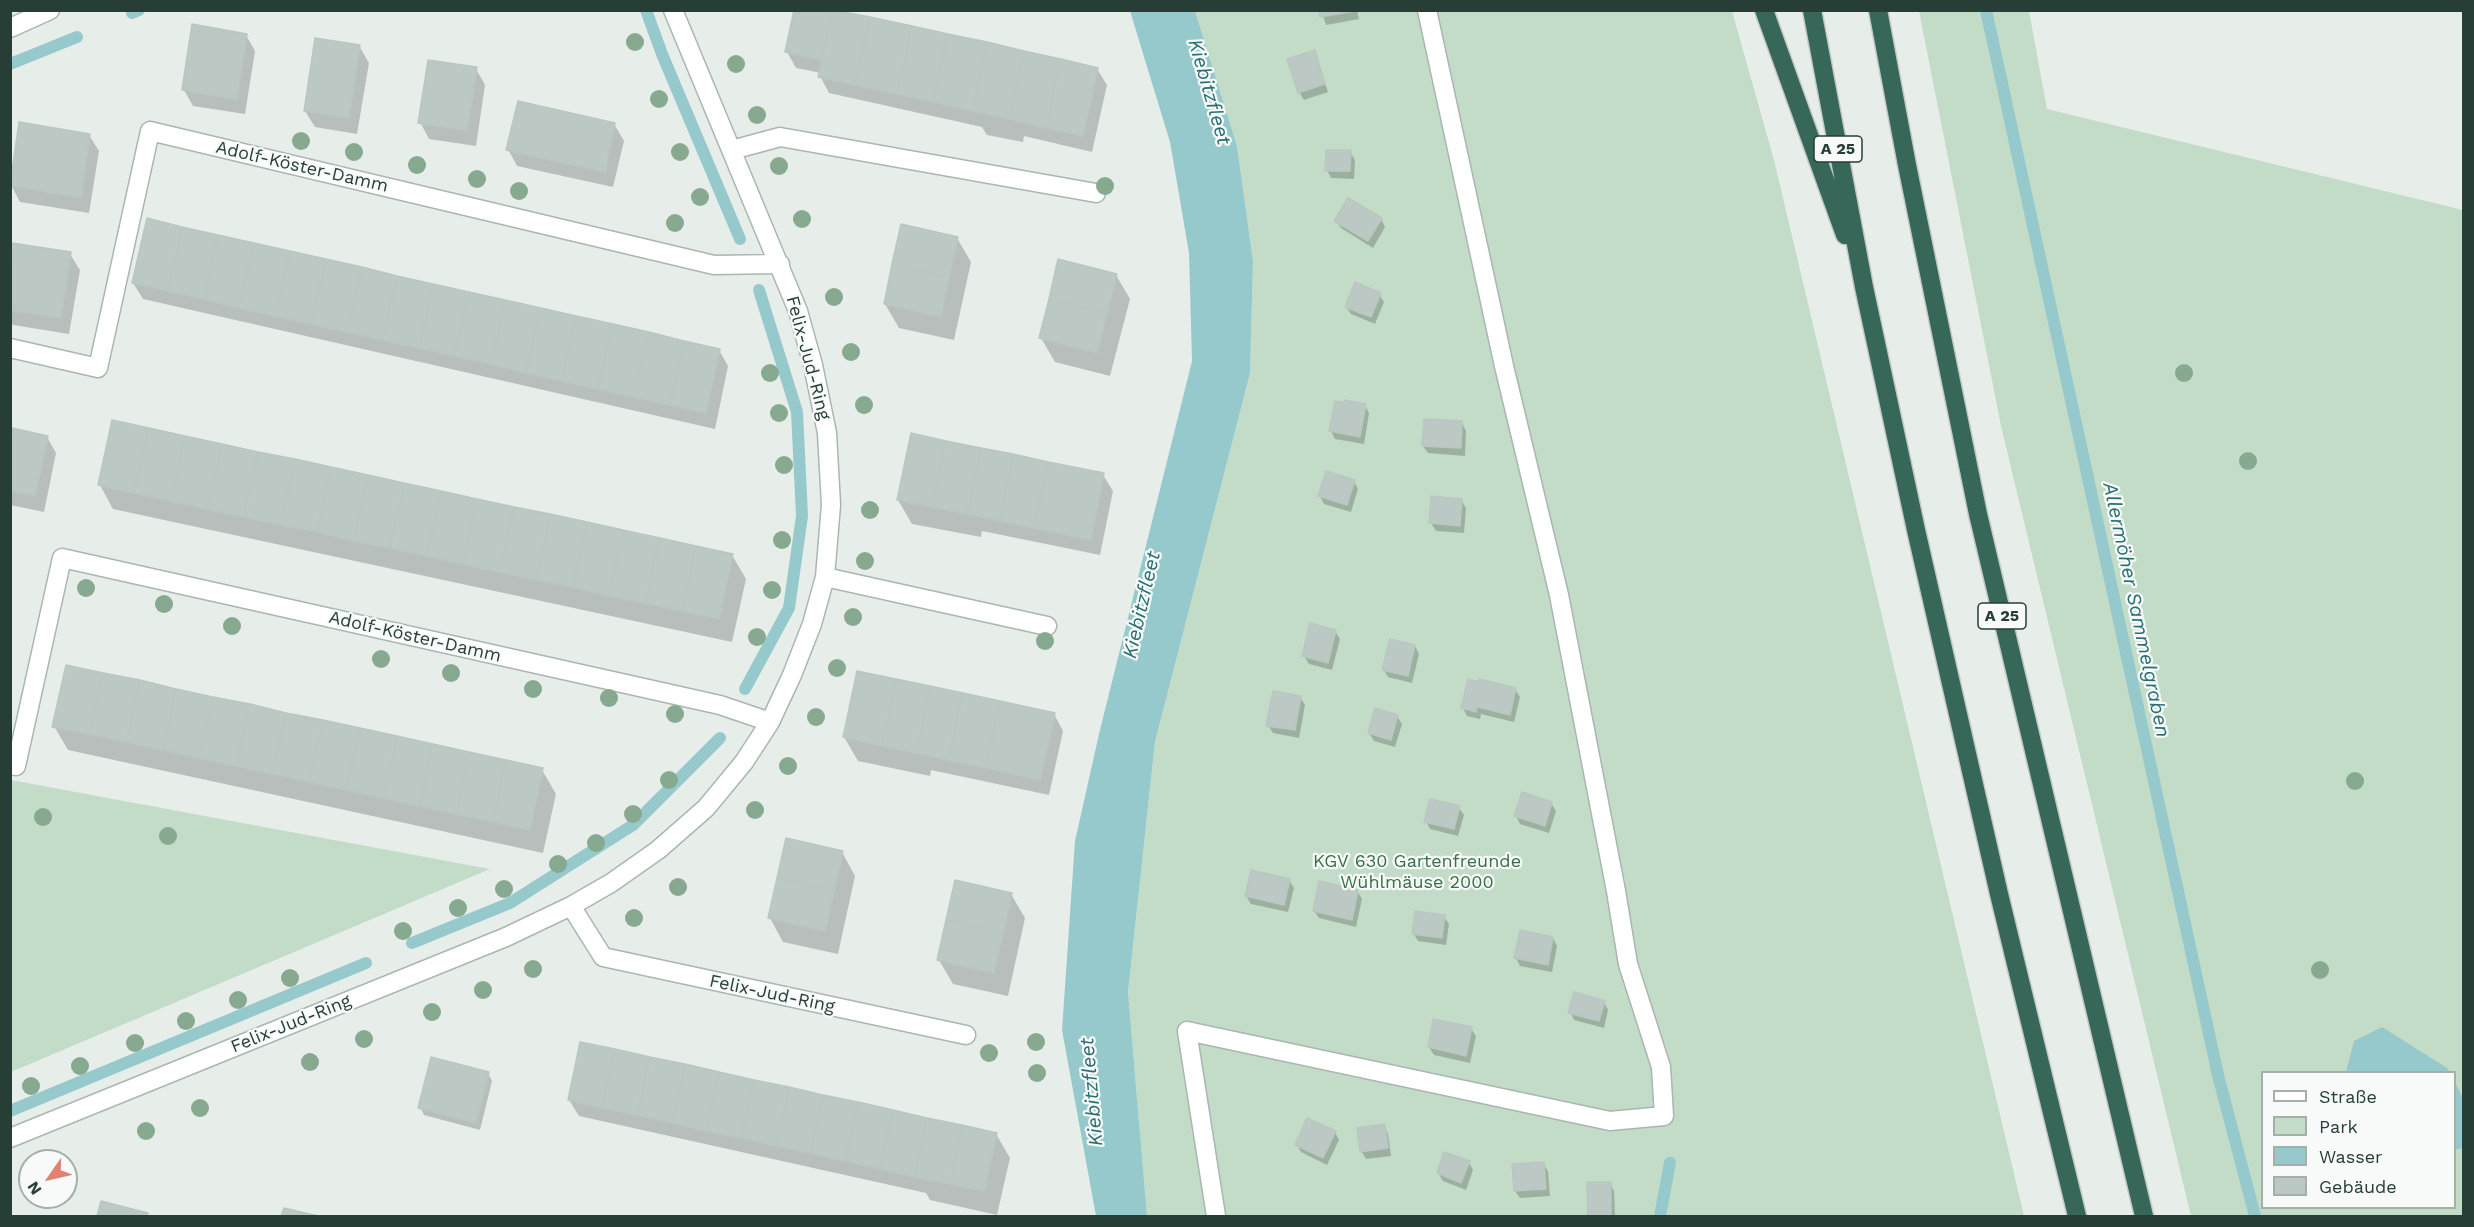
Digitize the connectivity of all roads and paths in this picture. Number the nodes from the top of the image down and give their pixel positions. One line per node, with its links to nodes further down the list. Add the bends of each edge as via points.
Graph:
1 (50, 10): 7 (street)
2 (673, 10): 8 (street, Felix-Jud-Ring)
3 (1427, 10): 20 (street, via 1504,366 1559,595 1628,964 1661,1067 1664,1116 1610,1121 1187,1031)
4 (1764, 10): 11 (highway)
5 (1812, 10): 11 (highway, A 25)
6 (1878, 10): 22 (highway, A 25, via 1978,514)
7 (10, 28)
8 (732, 150): 9 (street, via 780,137); 10 (street, Felix-Jud-Ring)
9 (1096, 193)
10 (780, 264): 12 (street, Adolf-Köster-Damm, via 714,265 150,131 98,368); 13 (street, Felix-Jud-Ring, via 813,364 827,433 831,505)
11 (1863, 287): 21 (highway, A 25, via 1999,894)
12 (10, 348)
13 (825, 578): 14 (street); 15 (street, Felix-Jud-Ring, via 812,624)
14 (1047, 626)
15 (770, 722): 16 (street, Adolf-Köster-Damm, via 720,705 62,558 16,766); 17 (street, Felix-Jud-Ring, via 744,762 706,808 658,850)
16 (10, 765)
17 (571, 906): 18 (street, Felix-Jud-Ring, via 603,957); 19 (street, Felix-Jud-Ring, via 506,937)
18 (966, 1035)
19 (10, 1138)
20 (1216, 1216)
21 (2077, 1216)
22 (2144, 1216)

